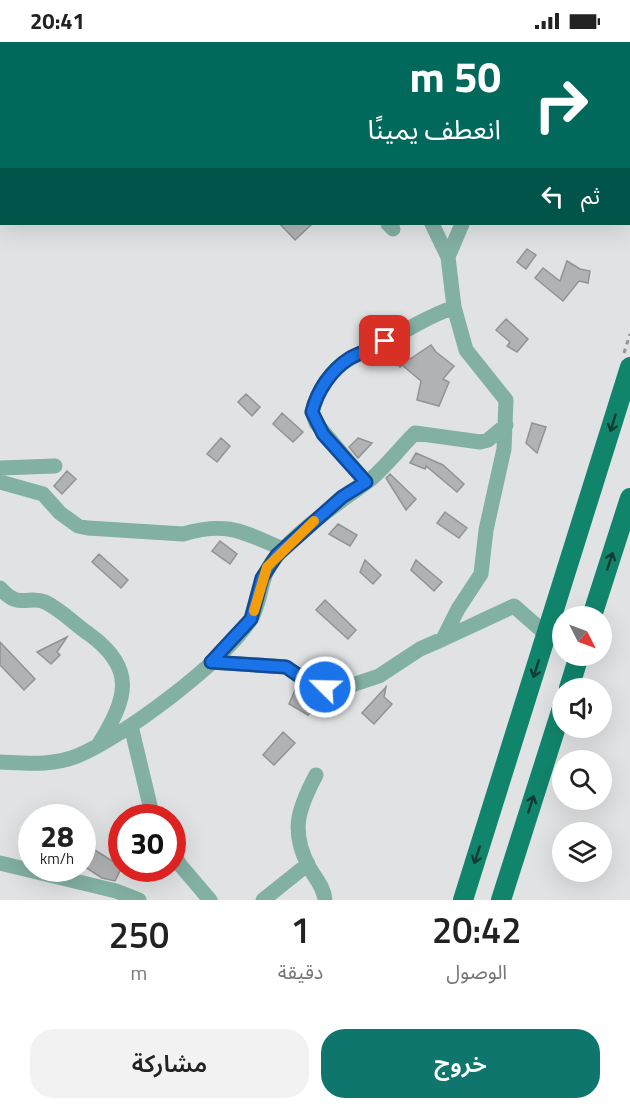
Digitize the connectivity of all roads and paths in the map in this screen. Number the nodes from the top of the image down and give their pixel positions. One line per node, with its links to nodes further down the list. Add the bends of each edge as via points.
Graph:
1 (432, 225): 3 (street)
2 (462, 225): 3 (street)
3 (448, 257): 4 (street)
4 (454, 307): 6 (street, via 466,350 506,400); 10 (street, via 351,357 335,369 320,392 312,412 316,423)
5 (630, 367): 15 (main road, one-way to 15)
6 (506, 425): 10 (street, via 480,442 415,433); 16 (street, via 481,574)
7 (55, 466): 8 (street)
8 (0, 468)
9 (0, 482): 12 (street, via 42,494 78,526 183,534 231,528)
10 (366, 482): 12 (street, via 342,497)
11 (630, 498): 14 (main road, one-way to 11)
12 (283, 549): 17 (street, via 267,567 251,619)
13 (0, 588): 20 (street, via 9,598 42,601 59,608 104,643 120,663 124,679 119,699)
14 (595, 606)
15 (547, 635): 16 (street, via 514,606); 31 (main road, one-way to 31)
16 (443, 639): 17 (street, via 379,676 340,689 311,684 286,667)
17 (211, 662): 18 (street)
18 (131, 726): 20 (street); 23 (street)
19 (552, 738): 32 (main road, one-way to 19)
20 (99, 744): 21 (street, via 47,764)
21 (0, 762)
22 (316, 775): 25 (street, via 300,806 297,823)
23 (150, 804)
24 (0, 863): 27 (street)
25 (308, 864): 29 (street); 30 (street)
26 (186, 872): 28 (street)
27 (139, 900)
28 (210, 900)
29 (263, 900)
30 (325, 900)
31 (463, 900)
32 (501, 900)

